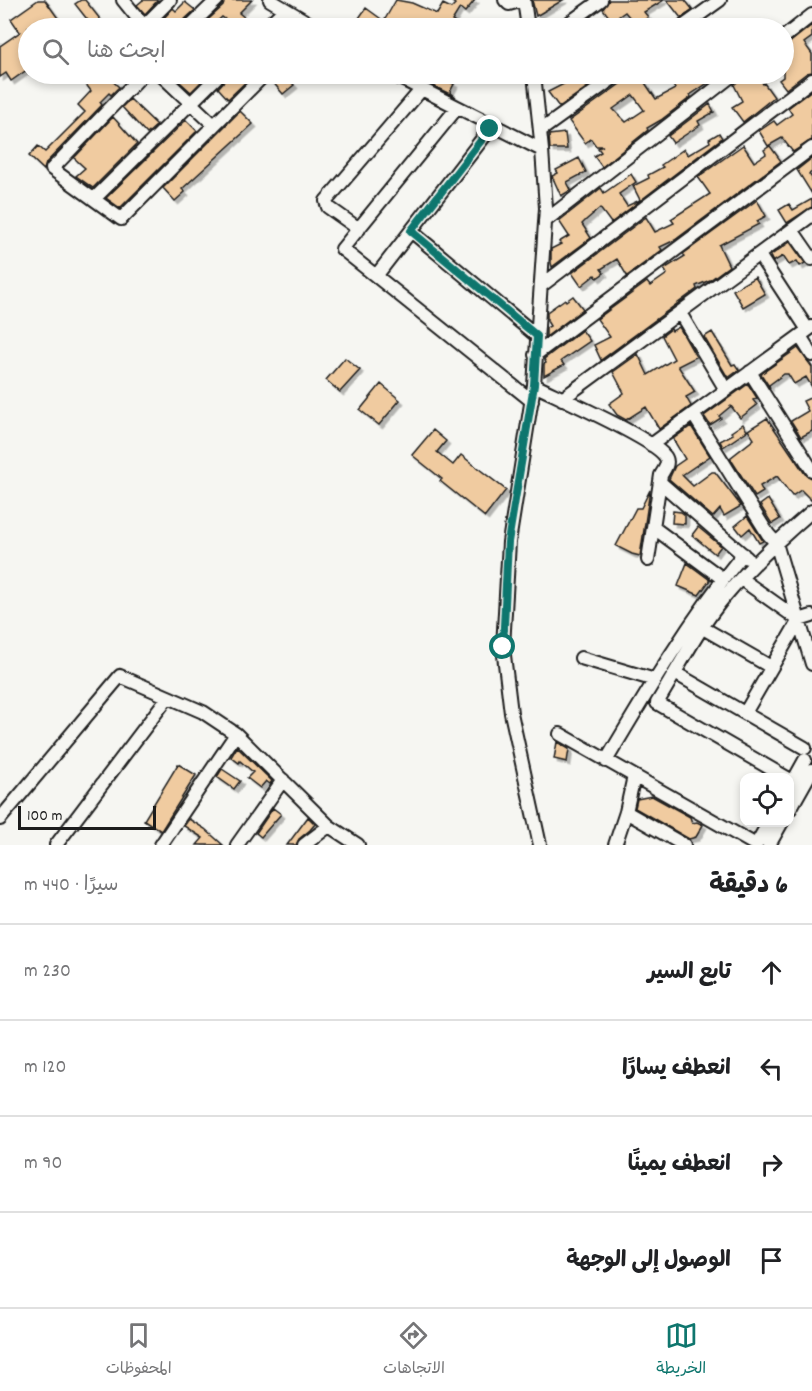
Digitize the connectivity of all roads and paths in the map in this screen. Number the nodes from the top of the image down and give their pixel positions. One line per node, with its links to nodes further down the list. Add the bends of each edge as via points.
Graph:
1 (123, 0): 11 (street)
2 (170, 0): 12 (street)
3 (217, 0): 13 (street)
4 (270, 0): 9 (street)
5 (505, 0): 6 (street, via 510,4)
6 (524, 0): 16 (street)
7 (601, 0): 17 (street)
8 (720, 0): 18 (street)
9 (285, 9): 14 (street); 15 (street)
10 (812, 15): 19 (street)
11 (138, 18)
12 (152, 18)
13 (198, 18)
14 (276, 18)
15 (298, 18)
16 (527, 18)
17 (576, 18)
18 (695, 18)
19 (794, 29)
20 (812, 80): 46 (street)
21 (133, 84): 37 (street, via 52,169)
22 (171, 84): 30 (street)
23 (209, 84): 30 (street)
24 (255, 84): 32 (street)
25 (410, 84): 29 (street)
26 (535, 84): 34 (street)
27 (606, 84): 34 (street)
28 (721, 84): 39 (street)
29 (421, 90): 31 (street); 40 (street, via 326,201 328,207)
30 (190, 102): 32 (street); 37 (street)
31 (457, 108): 36 (street); 40 (street)
32 (214, 125): 37 (street, via 121,219)
33 (490, 129): 42 (street)
34 (540, 131): 36 (street)
35 (812, 148): 50 (street)
36 (542, 150): 39 (street)
37 (94, 199)
38 (812, 215): 41 (street)
39 (545, 221): 46 (street)
40 (358, 229): 45 (street, via 342,249)
41 (792, 230): 43 (street); 44 (street)
42 (411, 231): 45 (street); 49 (street)
43 (759, 255): 47 (street); 48 (street)
44 (812, 259)
45 (376, 276): 56 (street)
46 (541, 286): 49 (street)
47 (680, 313): 54 (street); 55 (street)
48 (806, 331): 51 (street); 52 (street)
49 (537, 336): 50 (street)
50 (535, 355): 53 (street)
51 (812, 355)
52 (750, 372): 54 (street); 59 (street)
53 (534, 385): 55 (street); 56 (street)
54 (726, 390): 57 (street)
55 (562, 399): 58 (street)
56 (532, 401): 96 (street, via 508,542 503,647 511,713)
57 (693, 414): 58 (street); 63 (street)
58 (651, 444): 60 (street, via 666,458)
59 (812, 470)
60 (661, 483): 62 (street); 64 (street)
61 (812, 511): 63 (street)
62 (654, 528): 65 (street); 67 (street)
63 (776, 543): 66 (street); 70 (street)
64 (743, 554): 66 (street); 67 (street)
65 (648, 560)
66 (754, 565): 68 (street)
67 (723, 579): 76 (street)
68 (741, 579): 70 (street); 71 (street)
69 (812, 616): 70 (street)
70 (799, 620): 73 (street); 74 (street)
71 (703, 628): 74 (street); 75 (street)
72 (581, 658): 76 (street)
73 (812, 664)
74 (771, 667): 78 (street)
75 (675, 673): 78 (street); 85 (street, via 657,703)
76 (655, 680): 82 (street)
77 (168, 697): 79 (street, via 202,712); 87 (street, via 120,676); 91 (street)
78 (745, 713): 81 (street)
79 (236, 734): 84 (street); 92 (street)
80 (560, 734): 82 (street)
81 (809, 757): 85 (street)
82 (606, 761): 83 (street)
83 (634, 776): 86 (street); 99 (street)
84 (283, 780): 88 (street); 93 (street)
85 (796, 784)
86 (626, 812): 97 (street); 98 (street)
87 (0, 819)
88 (329, 826): 94 (street); 95 (street)
89 (766, 827): 99 (street)
90 (779, 827): 100 (street)
91 (56, 845)
92 (161, 845)
93 (237, 845)
94 (304, 845)
95 (358, 845)
96 (540, 845)
97 (615, 845)
98 (684, 845)
99 (756, 845)
100 (769, 845)

